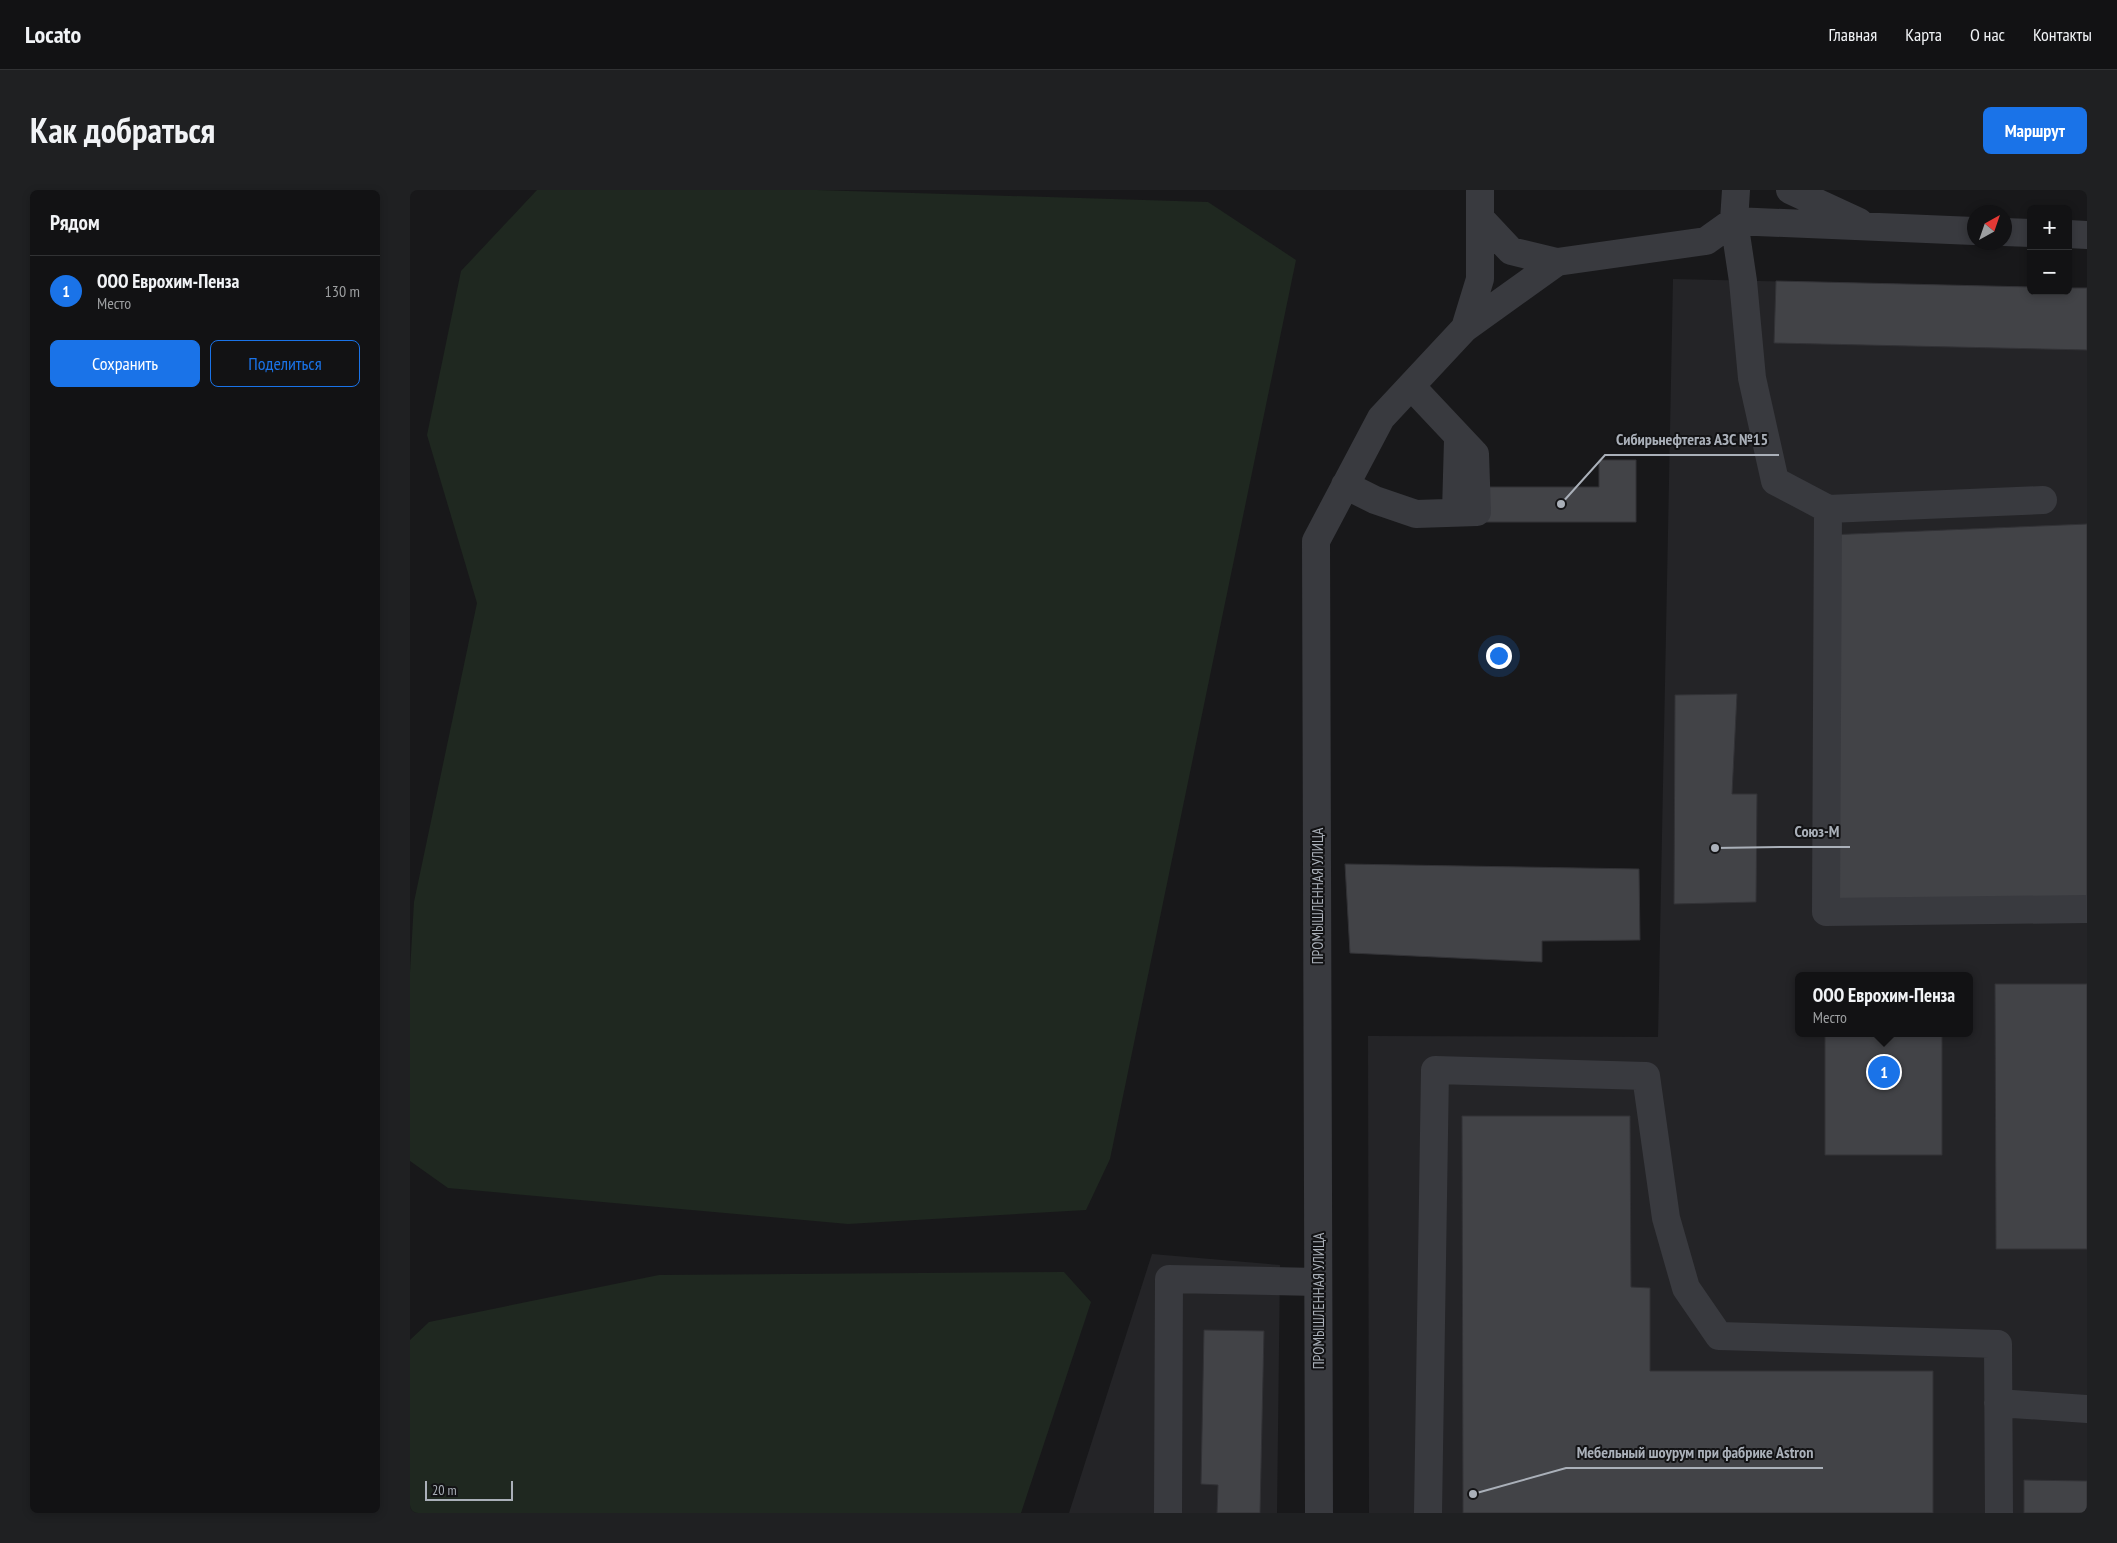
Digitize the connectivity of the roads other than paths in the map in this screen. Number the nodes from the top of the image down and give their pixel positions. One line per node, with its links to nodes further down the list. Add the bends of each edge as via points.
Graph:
1 (1480, 190): 4 (street)
2 (1736, 190): 5 (street)
3 (1790, 190): 6 (street)
4 (1481, 219): 12 (street, via 1511,251); 13 (street, via 1480,279)
5 (1734, 221): 6 (street); 12 (street, via 1706,241); 17 (street, via 1744,281 1752,378 1775,481)
6 (1872, 228): 7 (street)
7 (1967, 231)
8 (2012, 232): 9 (street)
9 (2027, 233)
10 (2072, 234): 11 (street)
11 (2087, 235)
12 (1556, 262): 13 (street)
13 (1465, 328): 14 (street, ПРОМЫШЛЕННАЯ УЛИЦА)
14 (1411, 386): 15 (street, ПРОМЫШЛЕННАЯ УЛИЦА, via 1381,418); 15 (street, via 1458,436 1456,512 1416,514 1375,500)
15 (1345, 485): 19 (street, ПРОМЫШЛЕННАЯ УЛИЦА, via 1316,541)
16 (2043, 500): 17 (street)
17 (1828, 509): 18 (street, via 1826,912)
18 (2087, 909)
19 (1318, 1282): 22 (street, via 1169,1279); 23 (street, ПРОМЫШЛЕННАЯ УЛИЦА)
20 (1998, 1403): 21 (street); 24 (street, via 1998,1344 1719,1336 1686,1288 1671,1236 1646,1076 1435,1070); 25 (street)
21 (2087, 1409)
22 (1168, 1513)
23 (1319, 1513)
24 (1428, 1513)
25 (1999, 1513)

